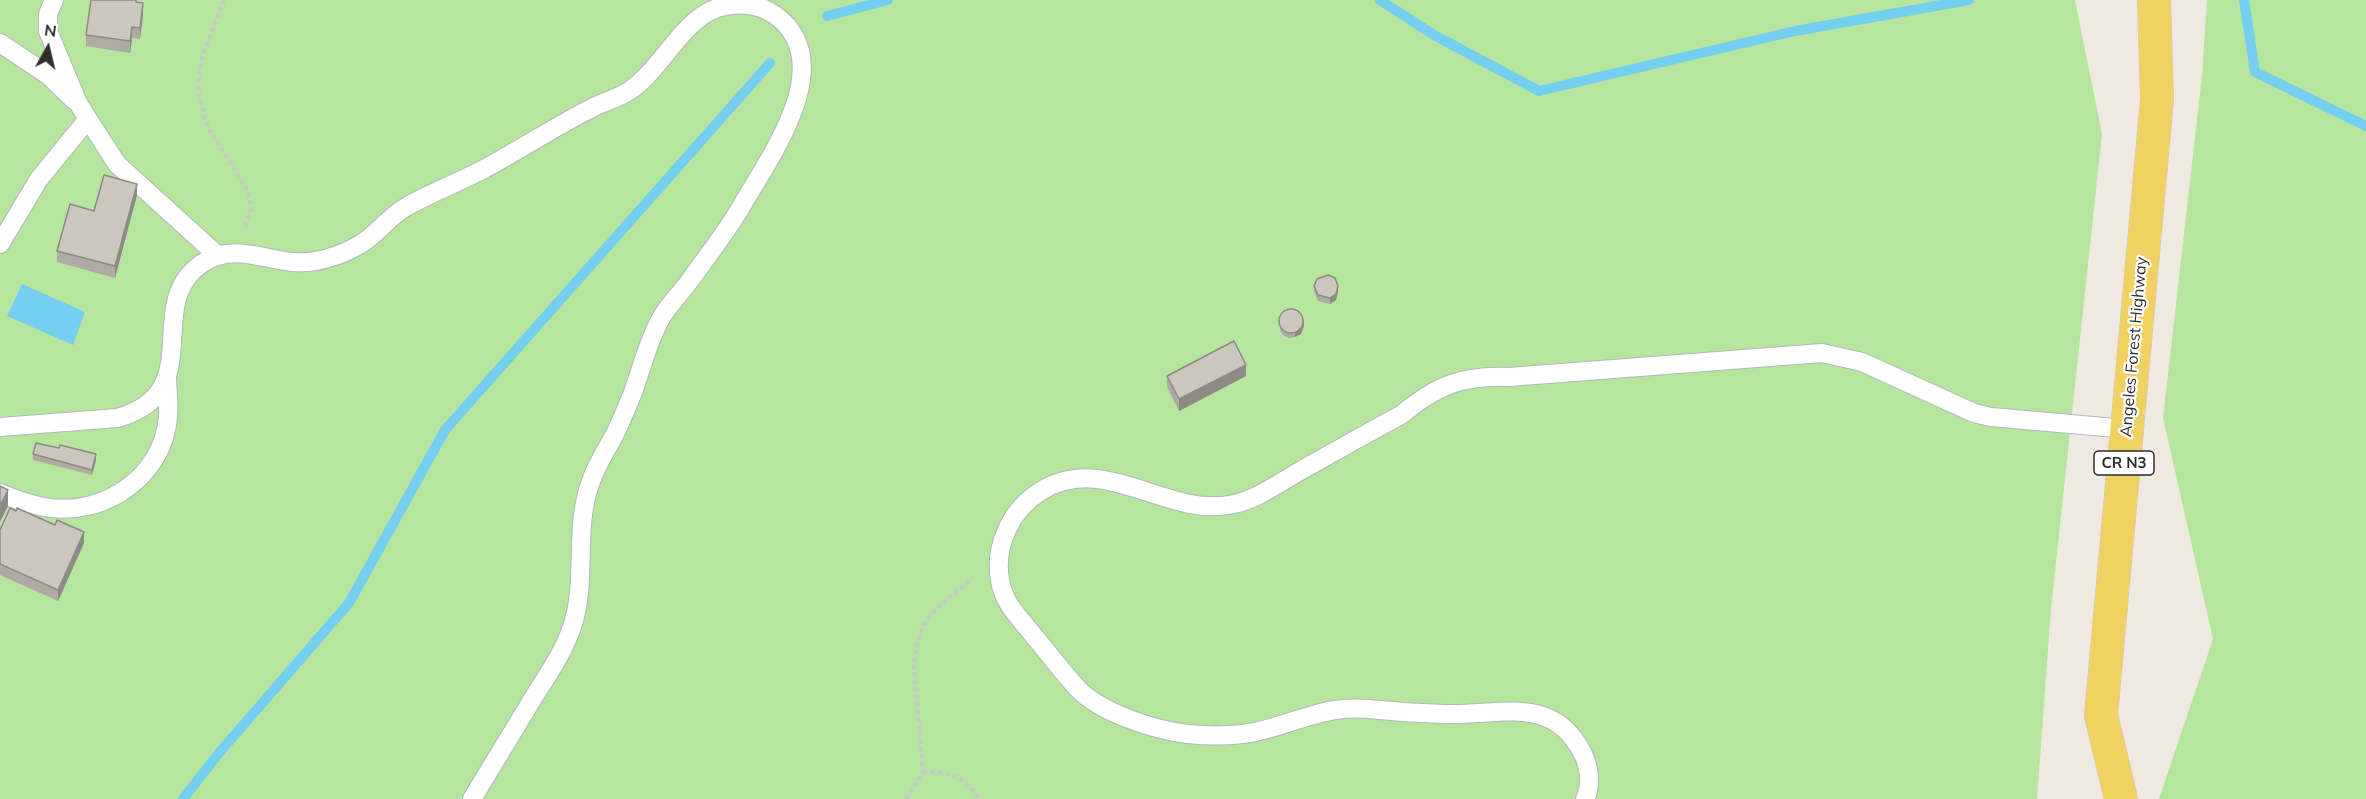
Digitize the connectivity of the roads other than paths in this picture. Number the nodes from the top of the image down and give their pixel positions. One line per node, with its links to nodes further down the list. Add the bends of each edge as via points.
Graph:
1 (54, 0): 4 (lane, via 48,14 48,32)
2 (2154, 0): 10 (main road, Angeles Forest Highway / CR N3, via 2157,99)
3 (0, 43): 4 (lane, via 48,75)
4 (78, 103): 5 (lane)
5 (88, 119): 6 (lane, via 39,179); 7 (lane, via 117,164)
6 (0, 244)
7 (217, 255): 8 (lane, via 197,267 178,293); 12 (lane, via 236,253 296,263 320,260 354,248 411,205 627,92 710,11 737,4 752,5 779,18 792,33 799,51 801,85 785,132 730,226 659,322 633,392 586,494 580,530 581,577 572,627)
8 (167, 379): 9 (lane, via 154,399 134,414); 11 (lane, via 166,430 159,451 136,482 105,502 67,508 45,508)
9 (0, 427)
10 (2127, 429): 13 (lane, via 1974,413 1862,362 1822,353 1465,378 1421,398 1401,415 1250,500 1212,507 1192,506 1098,478 1078,478 1059,482 1026,502 1003,537 999,578 1004,598 1079,690 1129,719 1157,729 1215,735 1244,734 1342,709 1463,714 1527,711 1566,728 1577,742 1589,775); 14 (main road, Angeles Forest Highway / CR N3, via 2101,715)
11 (0, 493)
12 (472, 799)
13 (1585, 799)
14 (2121, 799)

